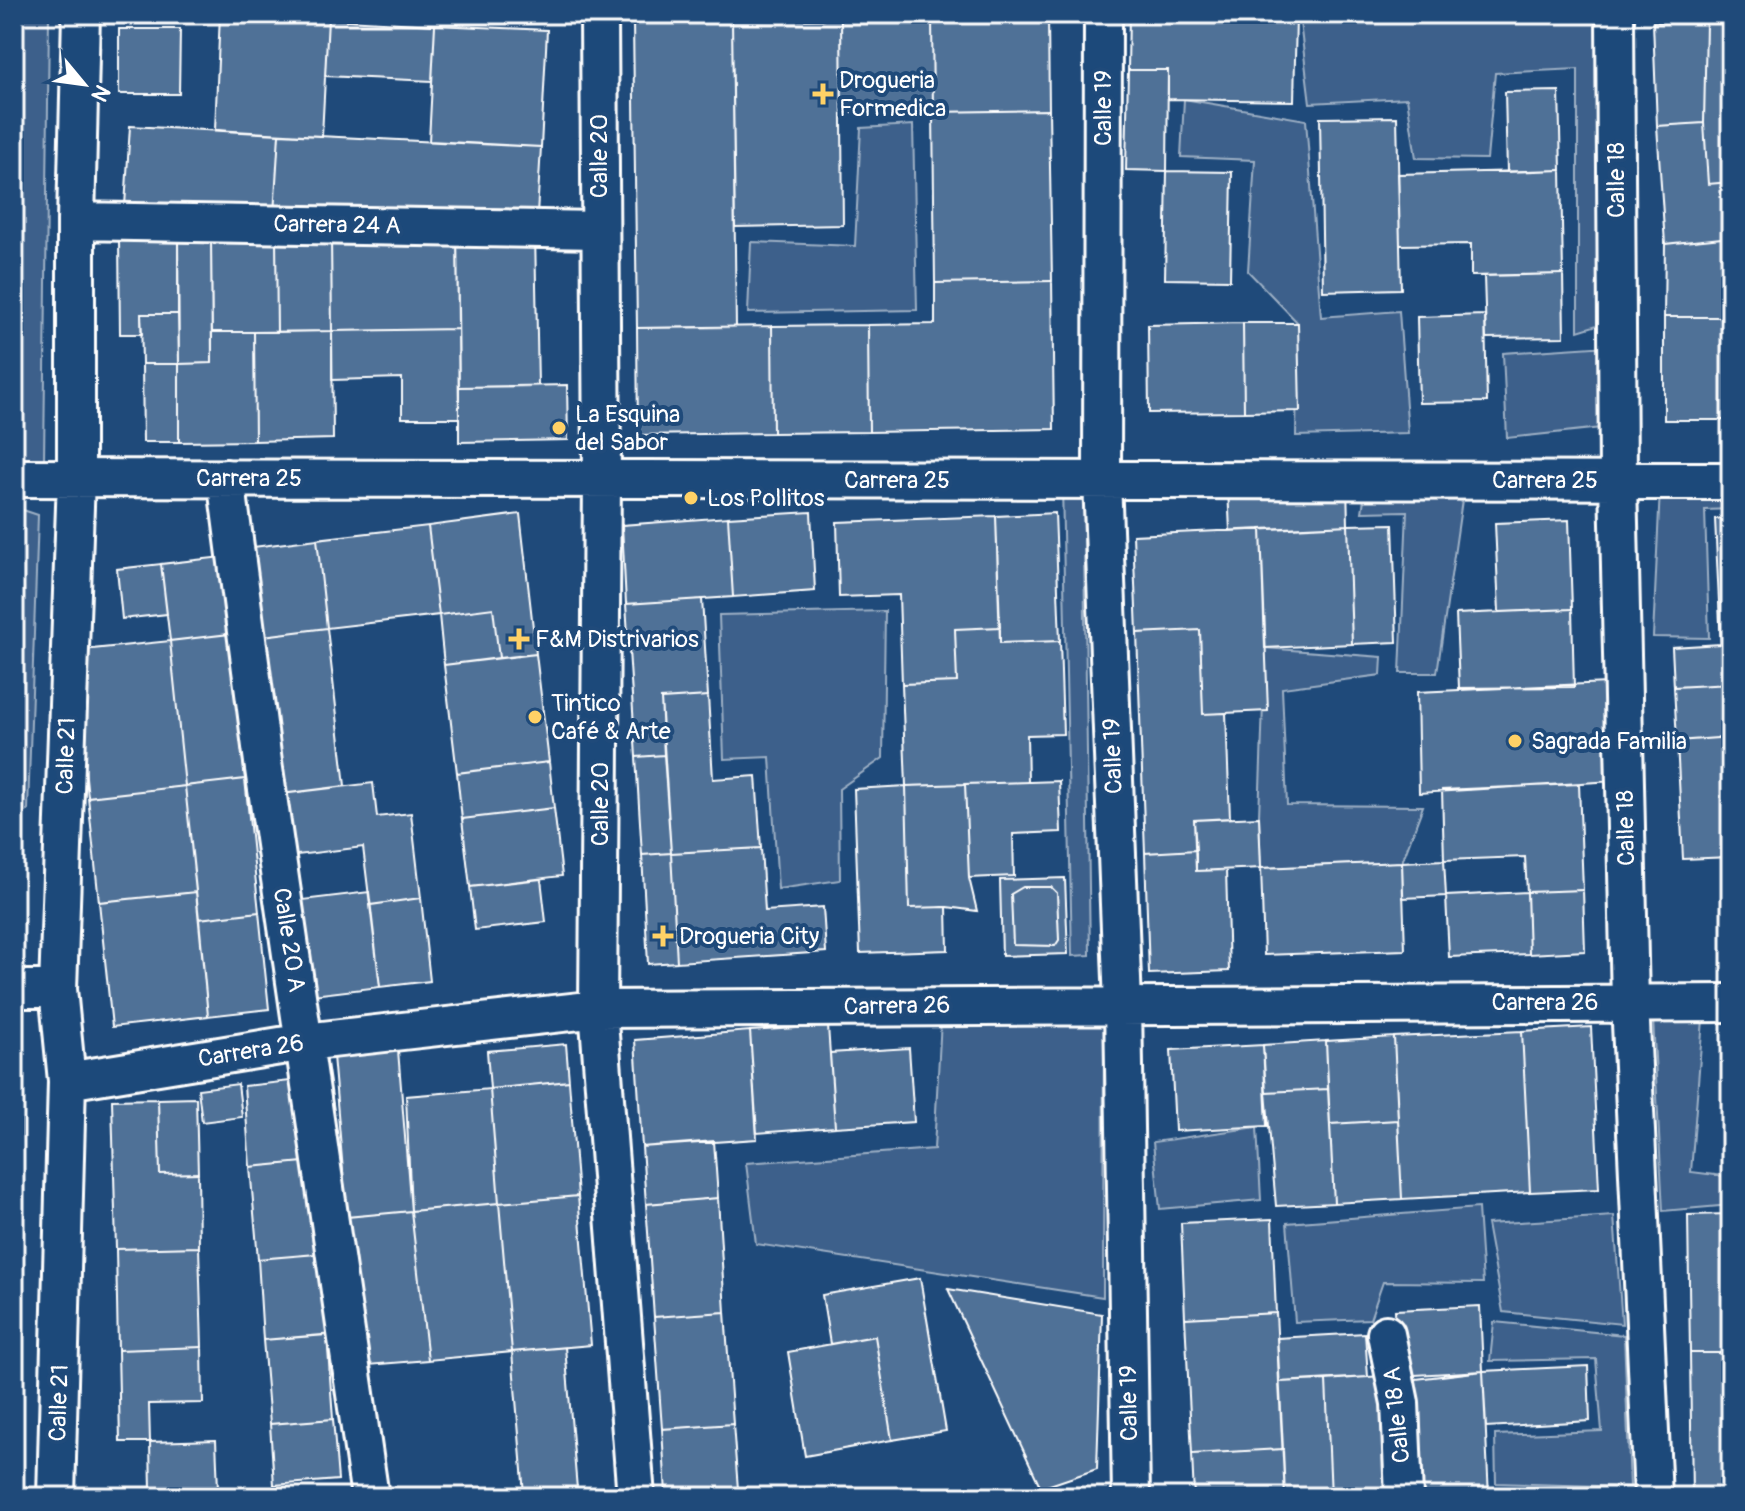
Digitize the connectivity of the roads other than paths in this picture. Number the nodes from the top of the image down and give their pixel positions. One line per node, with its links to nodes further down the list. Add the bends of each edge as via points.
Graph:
1 (81, 14): 5 (street, Calle 21)
2 (599, 14): 6 (street, Calle 20)
3 (1103, 14): 11 (street, Calle 19)
4 (1615, 14): 12 (street, Calle 18)
5 (76, 221): 6 (street, Carrera 24 A); 8 (street, Calle 21)
6 (599, 230): 10 (street, Calle 20)
7 (14, 478): 8 (street, Carrera 25)
8 (76, 478): 9 (street, Carrera 25); 15 (street, Calle 21)
9 (226, 478): 10 (street, Carrera 25); 20 (street, Calle 20 A)
10 (602, 479): 11 (street, Carrera 25); 19 (street, Calle 20)
11 (1102, 480): 12 (street, Carrera 25); 18 (street, Calle 19)
12 (1618, 480): 13 (street, Carrera 25); 16 (street, Calle 18)
13 (1731, 481)
14 (14, 989): 15 (street)
15 (58, 989): 21 (street, Calle 21)
16 (1630, 1002): 17 (street, Carrera 26); 18 (street, Carrera 26); 28 (street, Calle 18)
17 (1731, 1003)
18 (1123, 1004): 19 (street, Carrera 26); 26 (street, Calle 19)
19 (598, 1009): 20 (street, Carrera 26); 25 (street, Calle 20)
20 (305, 1042): 21 (street, Carrera 26); 24 (street, Calle 20 A)
21 (67, 1081): 23 (street, Calle 21)
22 (1386, 1334): 27 (street, Calle 18 A, via 1400,1403)
23 (56, 1497)
24 (370, 1497)
25 (636, 1497)
26 (1131, 1497)
27 (1404, 1497)
28 (1653, 1497)

